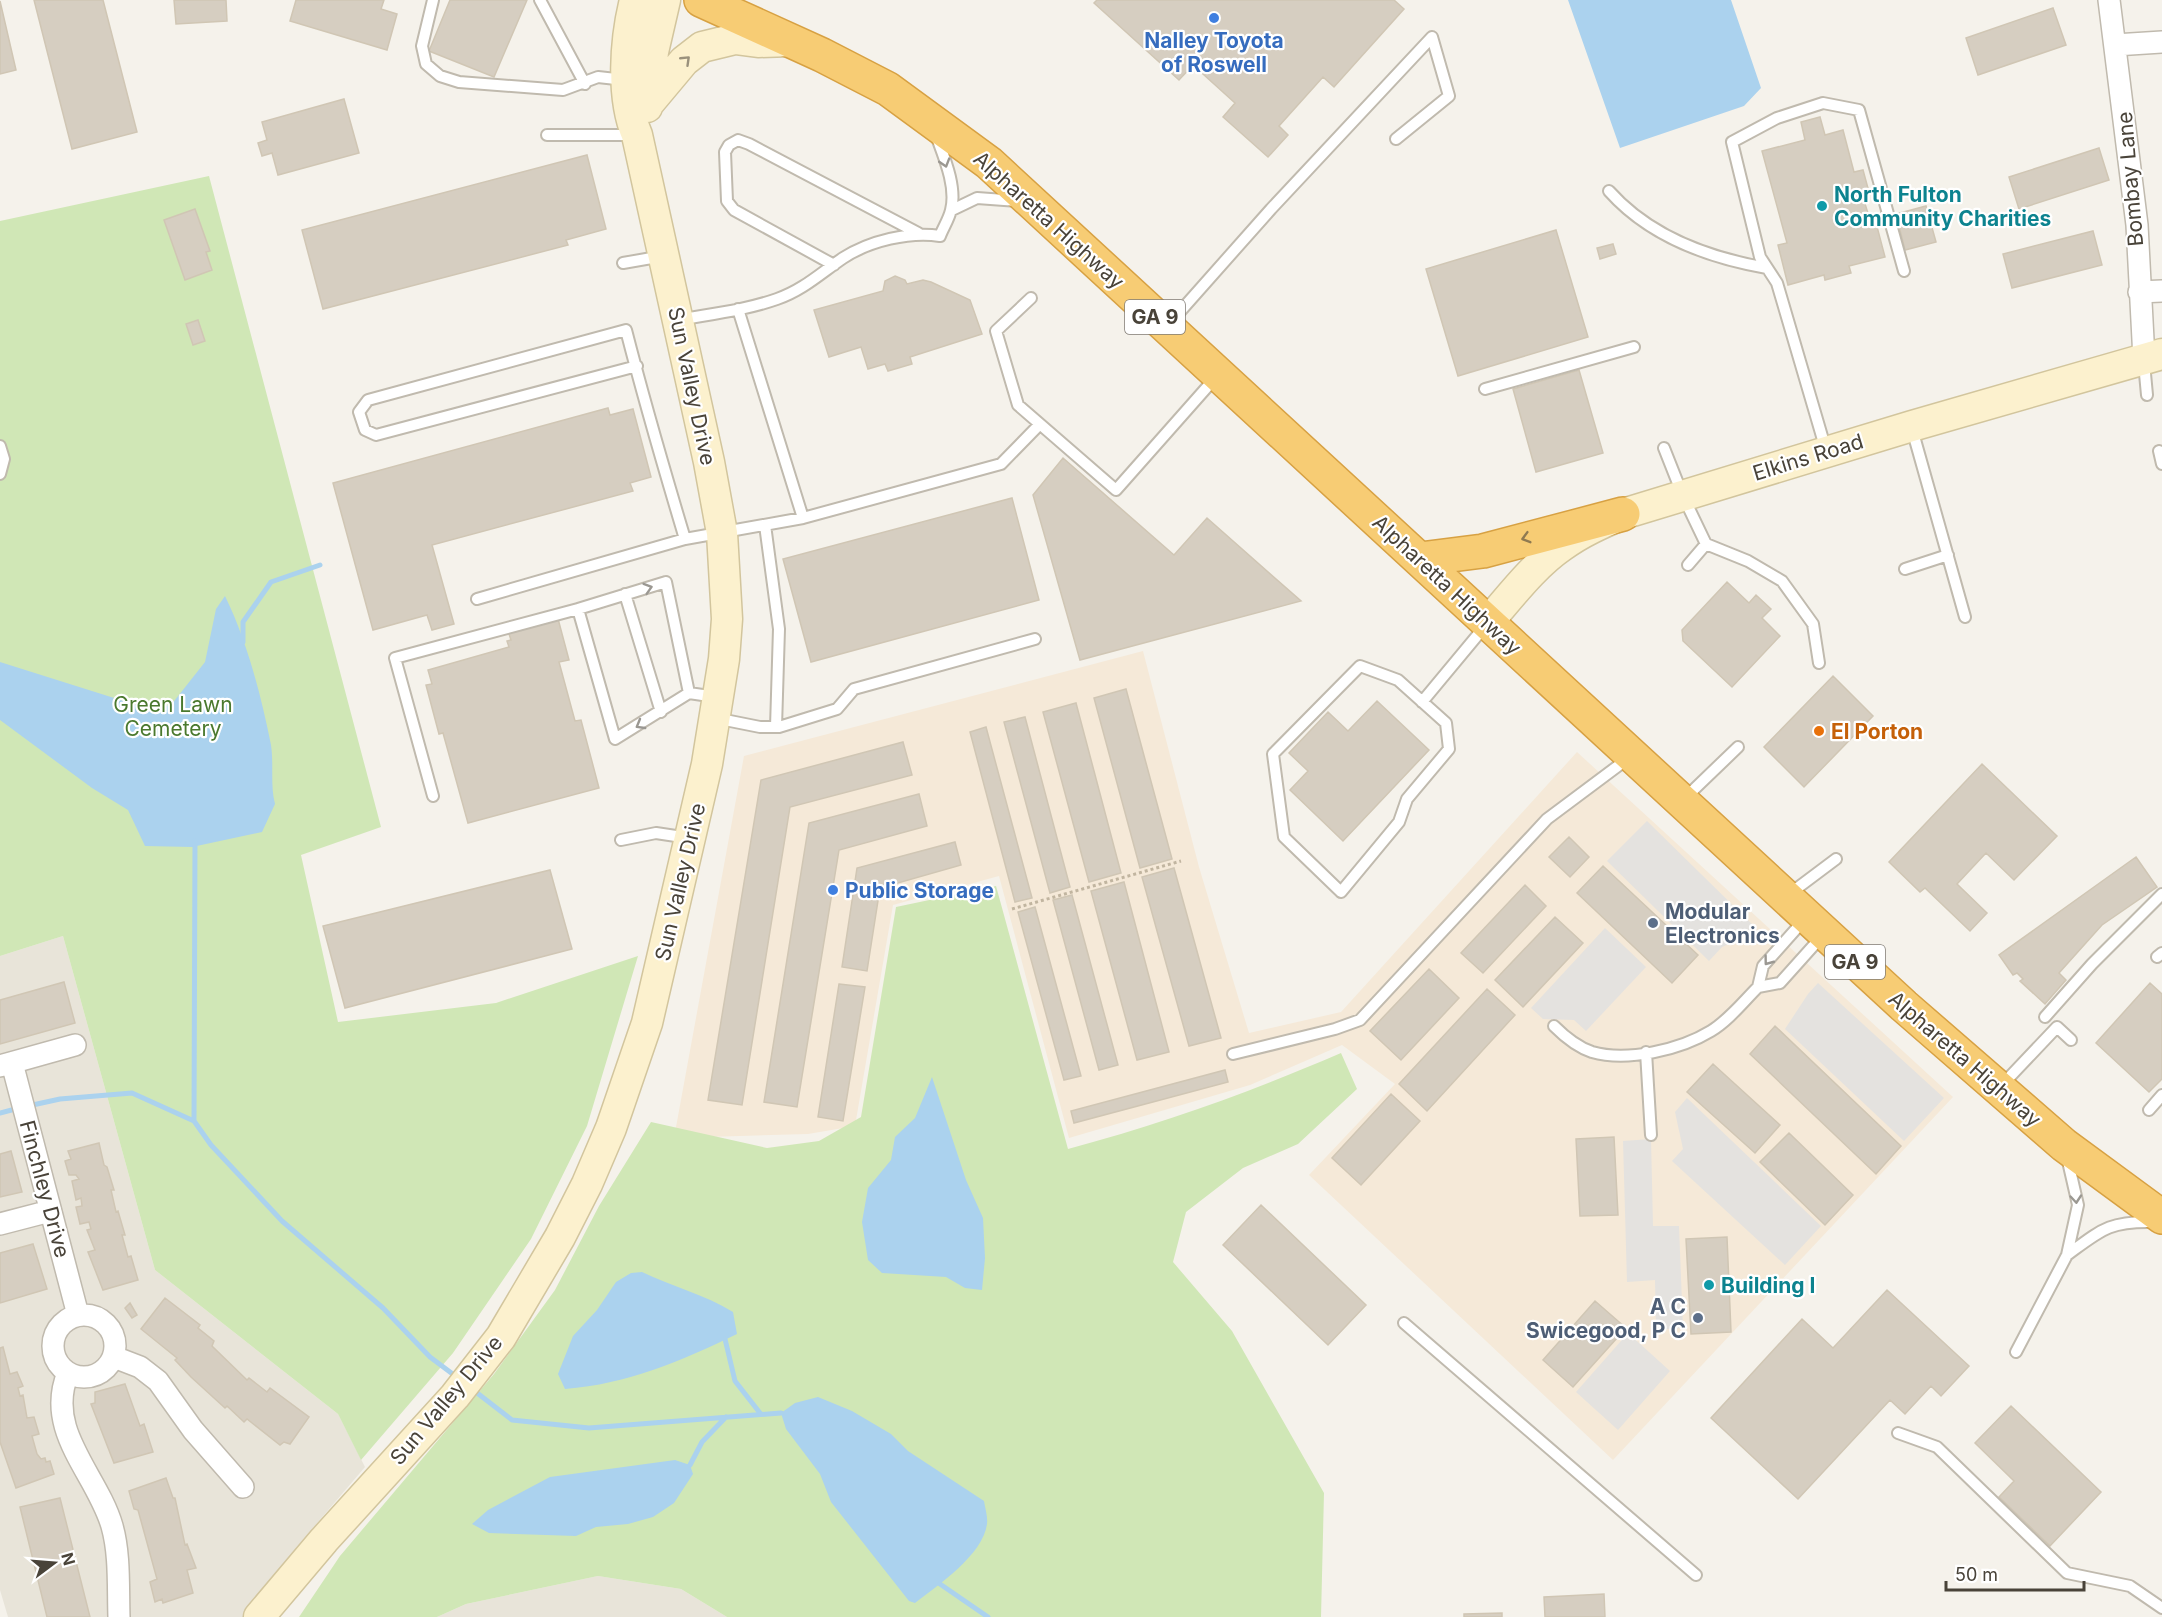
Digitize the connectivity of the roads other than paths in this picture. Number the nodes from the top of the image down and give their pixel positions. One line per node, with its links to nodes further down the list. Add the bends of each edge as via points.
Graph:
1 (433, 0): 12 (lane, via 422,46 426,63 440,76 459,82 563,90)
2 (540, 0): 12 (lane)
3 (635, 0): 11 (street, Sun Valley Drive)
4 (665, 0): 13 (street, via 653,52)
5 (701, 0): 8 (highway, Alpharetta Highway / GA 9)
6 (748, 0): 8 (highway)
7 (2109, 0): 10 (street, Bombay Lane)
8 (791, 41): 13 (street, one-way to 8, via 684,61 702,47 735,39); 14 (highway, Alpharetta Highway / GA 9, via 859,73)
9 (2162, 42): 10 (street)
10 (2115, 45): 28 (street, Bombay Lane, via 2137,225)
11 (627, 81): 12 (lane, via 598,77); 16 (street, Sun Valley Drive, via 627,108)
12 (585, 84)
13 (648, 104): 16 (street, via 646,121)
14 (929, 118): 19 (highway, Alpharetta Highway / GA 9, via 989,163); 20 (lane, one-way to 20, via 948,171)
15 (547, 135): 16 (lane)
16 (637, 135): 22 (street, Sun Valley Drive)
17 (1396, 139): 32 (lane, via 1449,96 1432,37)
18 (1609, 191): 25 (lane, via 1622,205 1673,239 1727,261)
19 (1033, 204): 20 (lane, via 977,198); 32 (highway, Alpharetta Highway / GA 9)
20 (952, 210): 21 (lane, via 940,236)
21 (918, 233): 24 (lane, via 874,244 844,257); 24 (lane, via 749,144 738,140 729,145 725,152 727,201 734,210)
22 (663, 256): 23 (lane); 31 (street, Sun Valley Drive)
23 (623, 263)
24 (834, 266): 30 (lane, via 813,282 778,299)
25 (1767, 268): 26 (lane, via 1760,257 1732,142 1777,118 1823,103 1859,110); 43 (lane, via 1777,283)
26 (1904, 271)
27 (2162, 291): 28 (street)
28 (2139, 292): 34 (street, Bombay Lane)
29 (1031, 298): 39 (lane, via 996,331 1018,405)
30 (738, 309): 31 (lane); 49 (lane)
31 (678, 320): 51 (street, Sun Valley Drive)
32 (1166, 327): 36 (highway, Alpharetta Highway / GA 9)
33 (1634, 347): 37 (lane)
34 (2153, 357): 38 (lane); 40 (street, Elkins Road)
35 (637, 366): 35 (lane, via 626,330 368,400 359,412 365,430 376,435); 52 (lane)
36 (1219, 375): 39 (lane, via 1116,490); 55 (highway, Alpharetta Highway / GA 9)
37 (1485, 389)
38 (2147, 395)
39 (1040, 424): 49 (lane, via 1001,464)
40 (1911, 426): 43 (street, Elkins Road); 54 (lane)
41 (0, 446): 46 (lane, via 4,459)
42 (1665, 448): 47 (lane)
43 (1827, 451): 47 (street, Elkins Road)
44 (2159, 451): 45 (lane)
45 (2162, 464)
46 (0, 474)
47 (1683, 496): 48 (street, Elkins Road); 53 (lane)
48 (1623, 514): 55 (highway, one-way to 55, via 1483,551); 62 (street, Elkins Road, via 1561,546)
49 (803, 518): 50 (lane)
50 (765, 525): 51 (lane); 69 (lane, via 779,628)
51 (722, 533): 52 (lane); 67 (street, Sun Valley Drive, via 727,620)
52 (685, 538): 59 (lane)
53 (1706, 544): 56 (lane); 64 (lane, via 1748,561 1782,581 1813,624)
54 (1948, 555): 57 (lane); 61 (lane)
55 (1420, 559): 62 (highway, Alpharetta Highway / GA 9)
56 (1688, 565)
57 (1905, 569)
58 (625, 594): 60 (lane); 65 (lane, one-way to 65, via 666,582); 68 (lane)
59 (477, 599)
60 (578, 609): 68 (lane, one-way to 60, via 615,739); 72 (lane, via 395,658)
61 (1965, 617)
62 (1488, 622): 66 (lane); 71 (highway, Alpharetta Highway / GA 9)
63 (1035, 639): 69 (lane, via 854,689 837,709)
64 (1819, 663)
65 (689, 693): 67 (lane); 68 (lane)
66 (1422, 702): 66 (lane, via 1398,680 1360,666 1273,754 1284,837 1341,892 1399,822 1407,799 1449,749 1446,723)
67 (717, 708): 69 (lane, via 759,727); 74 (street, Sun Valley Drive)
68 (661, 712)
69 (776, 727)
70 (1738, 747): 73 (lane)
71 (1632, 756): 73 (highway, Alpharetta Highway / GA 9); 85 (lane, via 1547,819 1360,1020)
72 (433, 796)
73 (1681, 801): 78 (highway, Alpharetta Highway / GA 9)
74 (690, 838): 75 (lane, via 656,833); 104 (street, Sun Valley Drive, via 647,1023 611,1128 560,1237 477,1369)
75 (621, 840)
76 (1836, 859): 78 (lane)
77 (2162, 894): 80 (lane)
78 (1805, 916): 79 (lane, one-way to 79, via 1763,966); 79 (lane, via 1780,983); 87 (highway, Alpharetta Highway / GA 9)
79 (1758, 987): 84 (lane, via 1713,1031 1663,1050)
80 (2045, 1017)
81 (1554, 1026): 84 (lane, via 1567,1039 1592,1052)
82 (2071, 1040): 87 (lane, via 2057,1028)
83 (75, 1045): 86 (street)
84 (1646, 1052): 90 (lane)
85 (1233, 1054)
86 (6, 1065): 92 (street, Finchley Drive)
87 (1998, 1089): 91 (highway, Alpharetta Highway / GA 9)
88 (2162, 1095): 89 (lane)
89 (2149, 1110)
90 (1651, 1135)
91 (2064, 1144): 93 (highway, Alpharetta Highway / GA 9); 96 (lane, one-way to 96, via 2078,1205)
92 (50, 1211): 95 (street); 97 (street, Finchley Drive)
93 (2162, 1217)
94 (2162, 1223): 96 (lane, via 2128,1221 2105,1227)
95 (0, 1224)
96 (2067, 1255): 99 (lane)
97 (78, 1315): 100 (street, via 97,1317 111,1329 116,1347); 101 (street, via 62,1324 54,1340 56,1359)
98 (1404, 1323): 105 (lane)
99 (2016, 1352)
100 (114, 1357): 101 (street, via 105,1370 91,1377); 103 (street, via 140,1367 158,1381 193,1430)
101 (68, 1373): 107 (street, via 62,1401 63,1423 113,1528)
102 (1898, 1433): 106 (lane, via 1937,1447 2067,1573 2130,1586)
103 (243, 1486)
104 (324, 1540): 108 (street, Sun Valley Drive); 109 (street, Sun Valley Drive)
105 (1696, 1575)
106 (2162, 1608)
107 (119, 1617)
108 (259, 1617)
109 (282, 1617)

